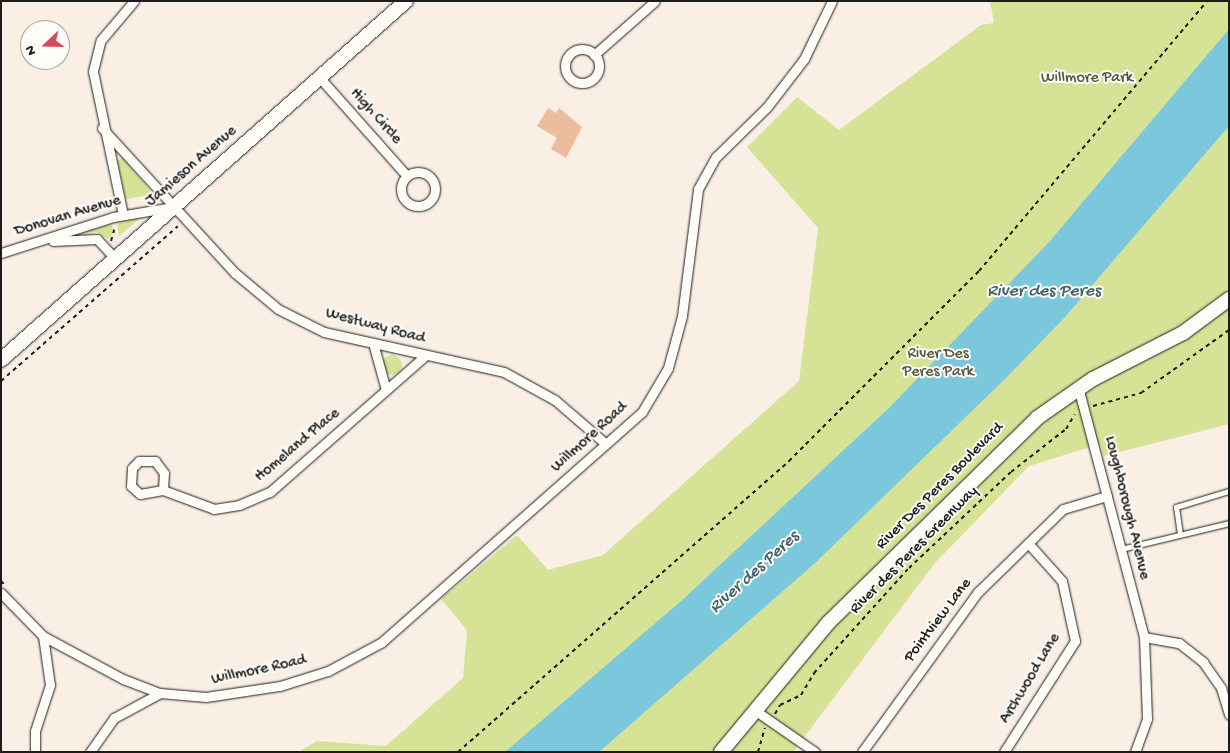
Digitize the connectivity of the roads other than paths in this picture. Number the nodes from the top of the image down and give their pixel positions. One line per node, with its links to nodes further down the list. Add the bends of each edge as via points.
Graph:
1 (134, 1): 7 (street, via 109,26 96,54 93,86)
2 (655, 1): 5 (street)
3 (832, 1): 20 (street, Willmore Road, via 804,59 767,108 716,157 698,189 682,316 668,368 642,412)
4 (400, 3): 6 (main road, Jamieson Avenue)
5 (594, 55)
6 (320, 78): 8 (street, High Circle); 9 (main road, Jamieson Avenue)
7 (102, 128): 9 (street, Westway Road); 10 (street)
8 (407, 176)
9 (174, 206): 10 (street, Donovan Avenue); 13 (main road, Jamieson Avenue); 15 (street, Westway Road, via 235,273 278,309 324,332)
10 (123, 215): 11 (street, Donovan Avenue)
11 (48, 241): 12 (street, Donovan Avenue); 13 (street, via 97,239)
12 (1, 253)
13 (115, 258): 17 (main road, Jamieson Avenue)
14 (1229, 299): 18 (main road, River Des Peres Boulevard, via 1183,333)
15 (373, 343): 16 (street, Westway Road); 19 (street)
16 (425, 356): 19 (street, Homeland Place); 20 (street, Westway Road, via 504,372 555,400)
17 (1, 360)
18 (1078, 387): 23 (street, Loughborough Avenue); 32 (main road, River Des Peres Boulevard, via 1026,428 841,609)
19 (386, 390): 21 (street, Homeland Place, via 270,492 239,505 214,509)
20 (606, 444): 31 (street, Willmore Road, via 382,642 328,671 280,686 206,697)
21 (163, 490): 21 (street, Homeland Place, via 164,473 156,461 139,461 132,468 134,489 147,495)
22 (1229, 490): 25 (lane, via 1176,508)
23 (1106, 496): 26 (street, Pointview Lane, via 1063,509); 27 (street, Loughborough Avenue)
24 (1229, 523): 25 (lane)
25 (1180, 534): 27 (lane)
26 (1028, 543): 38 (street, Pointview Lane, via 978,592); 39 (street, Archwood Lane, via 1062,581 1075,641)
27 (1120, 549): 30 (street, Loughborough Avenue)
28 (5, 590): 29 (street, Willmore Road)
29 (43, 636): 31 (street, Willmore Road, via 123,679); 34 (street, via 50,685 35,731)
30 (1144, 637): 33 (street, via 1179,643 1202,662 1221,688); 40 (street, Loughborough Avenue, via 1148,719)
31 (160, 692): 35 (street, via 114,718)
32 (756, 711): 36 (main road, River Des Peres Boulevard); 37 (street)
33 (1229, 715)
34 (35, 752)
35 (90, 752)
36 (721, 752)
37 (815, 752)
38 (862, 752)
39 (1004, 752)
40 (1135, 752)

